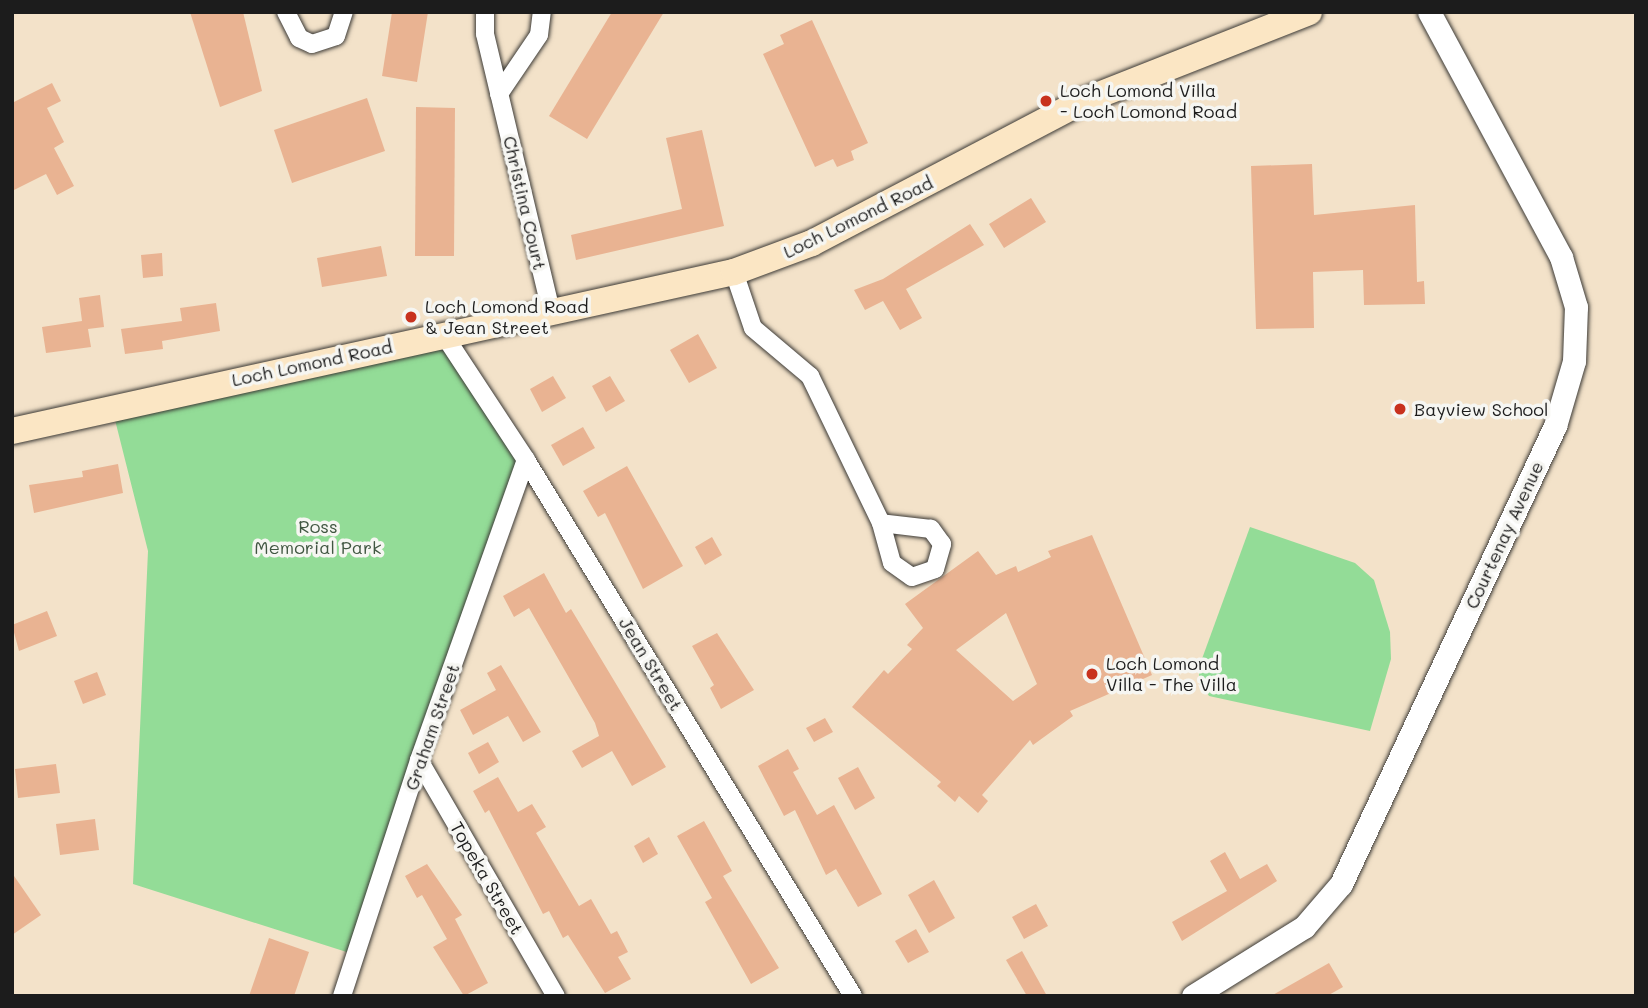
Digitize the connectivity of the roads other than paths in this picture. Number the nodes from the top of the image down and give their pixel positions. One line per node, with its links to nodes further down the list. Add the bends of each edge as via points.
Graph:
1 (286, 12): 2 (street, via 299,37 312,44 336,36)
2 (344, 12)
3 (485, 12): 7 (street, Christina Court, via 485,34)
4 (542, 12): 7 (street, via 539,35)
5 (1309, 12): 8 (main road, Loch Lomond Road, via 1081,102 812,243)
6 (1429, 12): 18 (street, Courtenay Avenue, via 1561,257 1576,307 1574,361 1555,426 1341,884 1304,927)
7 (499, 94): 9 (street, Christina Court)
8 (734, 272): 9 (main road, Loch Lomond Road); 13 (street, via 753,328 810,376)
9 (551, 312): 10 (main road, Loch Lomond Road)
10 (444, 335): 11 (main road, Loch Lomond Road); 12 (street, Jean Street)
11 (12, 431)
12 (526, 460): 14 (street, Graham Street); 17 (street, Jean Street)
13 (881, 523)
14 (419, 760): 15 (street, Graham Street); 16 (street, Topeka Street)
15 (342, 996)
16 (555, 996)
17 (853, 996)
18 (1193, 996)

